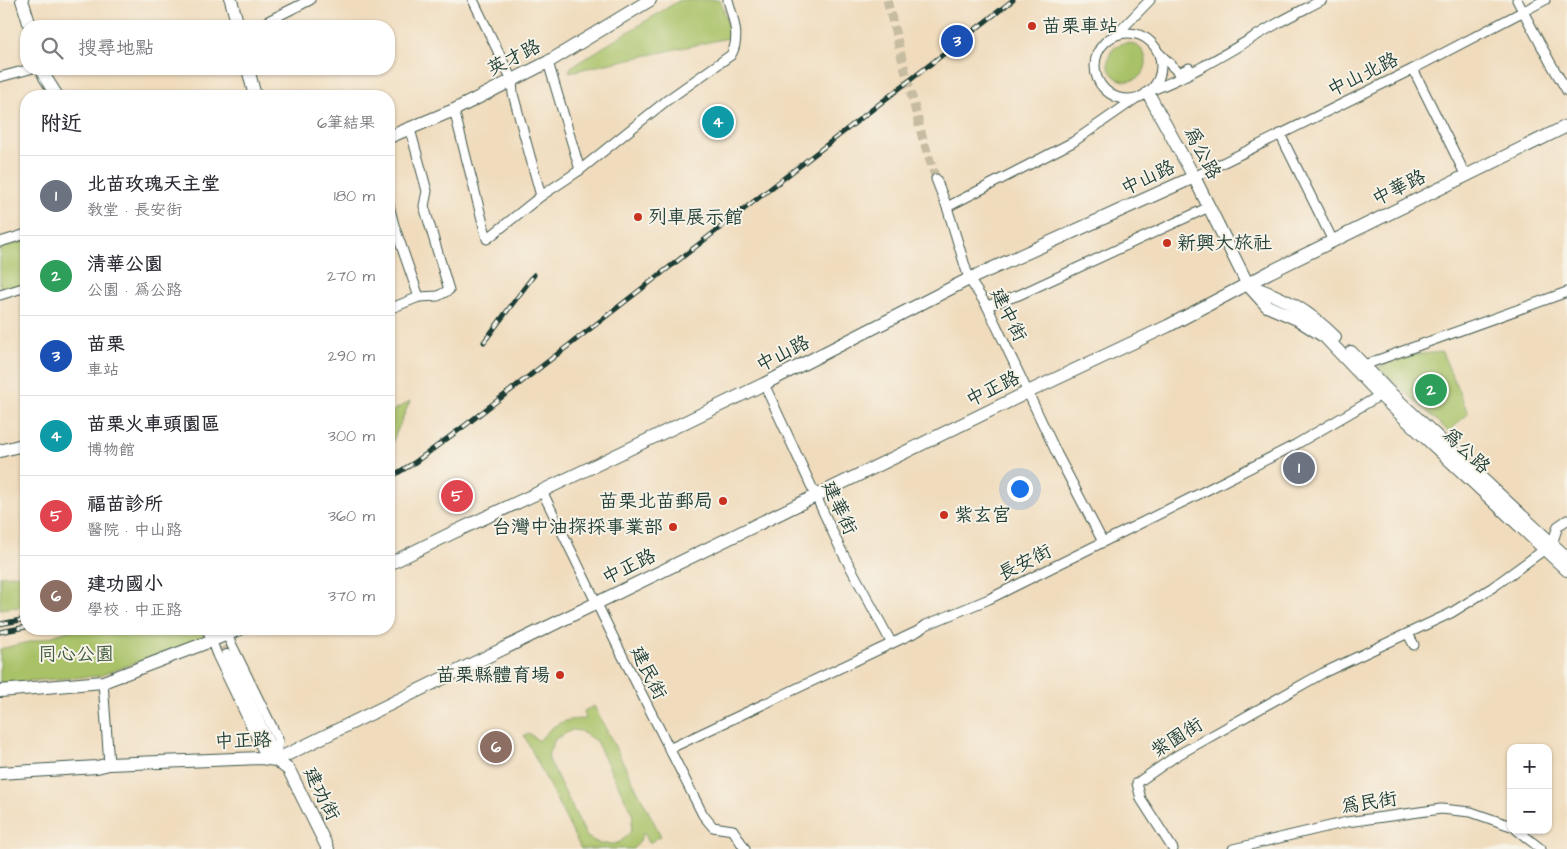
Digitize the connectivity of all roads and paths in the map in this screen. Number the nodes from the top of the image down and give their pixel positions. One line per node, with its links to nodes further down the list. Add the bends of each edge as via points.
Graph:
1 (22, 0): 13 (street)
2 (231, 0): 14 (street)
3 (310, 0): 15 (street)
4 (474, 0): 25 (street)
5 (650, 0): 11 (street, 英才路)
6 (728, 0): 36 (street, via 736,32 731,55 666,101)
7 (1150, 0): 16 (street)
8 (1322, 0): 19 (street)
9 (1517, 0): 12 (street)
10 (1545, 0): 12 (street, 中山北路)
11 (633, 5): 18 (street, 英才路)
12 (1524, 11): 20 (street, 中山北路); 29 (street)
13 (28, 20)
14 (236, 20)
15 (270, 20)
16 (1116, 35): 17 (street, via 1126,32 1146,37); 30 (street, via 1099,50 1095,72 1105,90 1119,98)
17 (1159, 53): 19 (street, via 1179,72); 28 (street, via 1161,73)
18 (548, 62): 25 (street, 英才路); 36 (street)
19 (1204, 66): 28 (street)
20 (1413, 69): 34 (street, 中山北路); 37 (street)
21 (20, 72): 24 (street)
22 (44, 75): 26 (street)
23 (250, 75): 27 (street)
24 (0, 77)
25 (512, 80): 31 (street, 英才路); 40 (street)
26 (53, 90)
27 (253, 90)
28 (1150, 91): 30 (street); 38 (street, 為公路)
29 (1567, 91)
30 (1135, 99): 41 (street, via 1074,142)
31 (454, 110): 33 (street, 英才路); 40 (street, via 487,239)
32 (1567, 126): 37 (street, 中華路)
33 (410, 129): 35 (street, 英才路); 52 (street, via 427,192 424,206 449,290 438,296)
34 (1280, 134): 38 (street, 中山北路); 45 (street)
35 (395, 135)
36 (580, 170): 40 (street)
37 (1466, 176): 45 (street, 中華路)
38 (1194, 177): 42 (street, 為公路); 47 (street, 中山路)
39 (936, 179): 41 (street, 建中街)
40 (541, 196)
41 (947, 207): 47 (street, 建中街)
42 (1209, 207): 48 (street, 為公路); 53 (street, via 1019,295)
43 (395, 228): 52 (street)
44 (20, 236): 46 (street)
45 (1332, 241): 48 (street, 中華路)
46 (0, 242)
47 (970, 279): 53 (street, 建中街); 56 (street, 中山路)
48 (1248, 285): 55 (street, 為公路, via 1279,296 1311,315); 57 (street, 中正路)
49 (20, 289): 51 (street)
50 (1567, 292): 55 (street)
51 (0, 295)
52 (419, 297): 54 (street)
53 (987, 306): 57 (street, 建中街)
54 (395, 307)
55 (1361, 368): 58 (street, 為公路)
56 (764, 384): 61 (street, 中山路); 62 (street, 建華街)
57 (1028, 392): 62 (street, 中正路); 64 (street, 建中街)
58 (1384, 393): 64 (street, 長安街, via 1295,445); 65 (street, 為公路)
59 (20, 446): 60 (street)
60 (0, 451)
61 (542, 491): 67 (street, 中山路); 69 (street, 建民街)
62 (816, 497): 69 (street, 中正路); 74 (street, 建華街)
63 (1567, 520): 65 (street, via 1558,526)
64 (1103, 542): 74 (street, 長安街, via 989,599)
65 (1548, 547): 66 (street, 為公路); 68 (street, 為公路); 70 (street, via 1494,587)
66 (1567, 558)
67 (395, 561)
68 (1567, 570)
69 (596, 604): 79 (street, 建民街); 80 (street, 中正路)
70 (1408, 634): 75 (street); 87 (street, 紫園街, via 1323,673 1176,756 1137,783 1141,799)
71 (210, 635): 77 (street)
72 (218, 635): 80 (street, via 262,749)
73 (219, 635): 80 (street, via 278,739)
74 (891, 642): 79 (street, 長安街)
75 (1414, 645)
76 (227, 656): 80 (street, 建功街)
77 (103, 682): 78 (street); 81 (street)
78 (0, 691)
79 (669, 749): 86 (street, 建民街, via 703,815 713,827 733,830)
80 (276, 760): 81 (street, 中正路); 85 (street, 建功街, via 289,770)
81 (109, 764): 82 (street, 中正路)
82 (0, 773)
83 (1507, 825): 88 (street, 為民街, via 1471,812 1441,809 1347,822)
84 (1522, 834): 89 (street)
85 (328, 849)
86 (745, 849)
87 (1173, 849)
88 (1233, 849)
89 (1541, 849)

